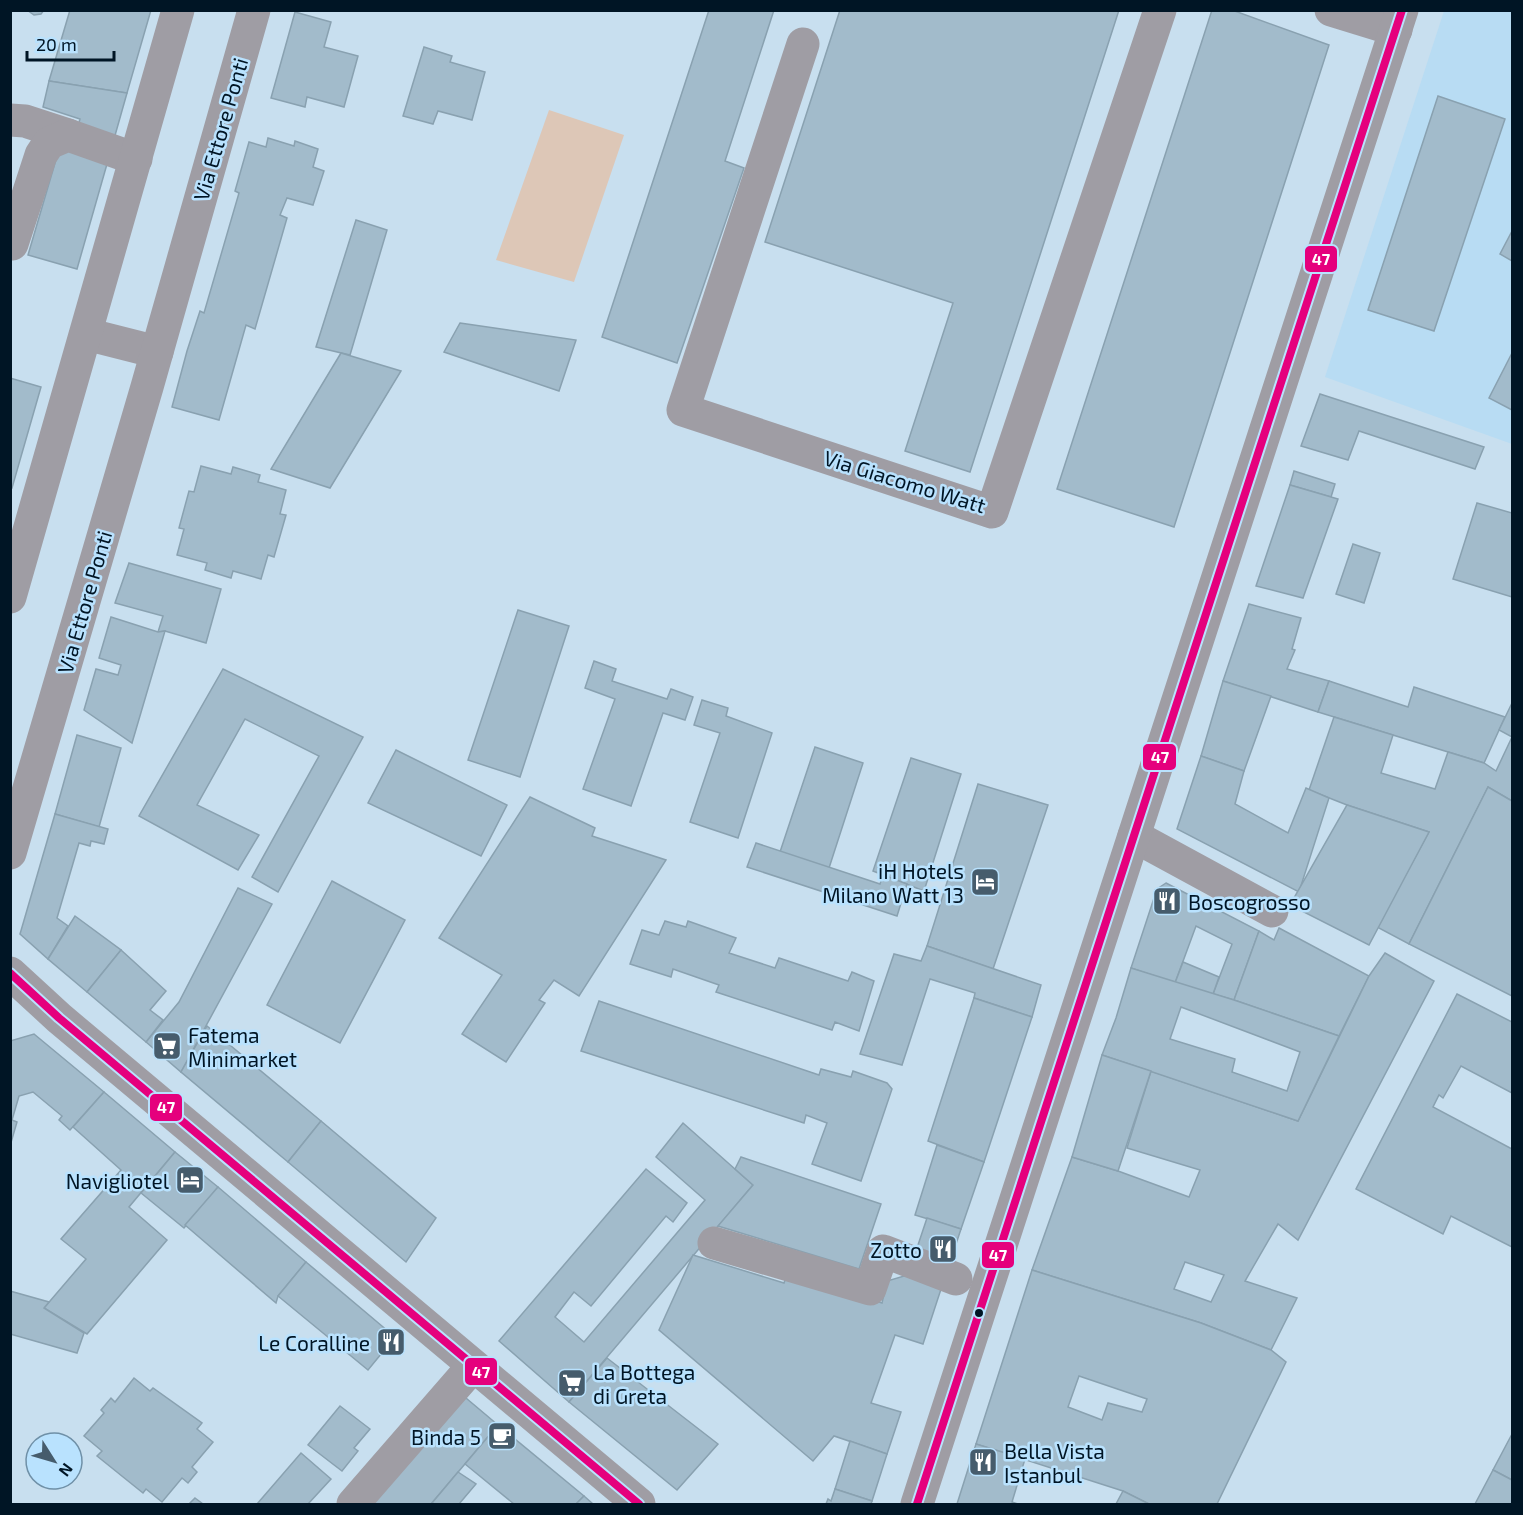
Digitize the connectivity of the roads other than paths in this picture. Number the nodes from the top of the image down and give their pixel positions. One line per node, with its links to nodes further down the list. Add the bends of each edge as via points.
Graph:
1 (178, 10): 9 (street)
2 (254, 10): 12 (street, Via Ettore Ponti)
3 (1160, 10): 6 (street, Via Giacomo Watt, via 992,512 684,410)
4 (1331, 10): 5 (street)
5 (1399, 20): 14 (street)
6 (803, 44)
7 (10, 120): 8 (street)
8 (68, 135): 9 (street); 10 (street, via 49,143 41,155)
9 (136, 159): 11 (street)
10 (12, 244)
11 (86, 333): 12 (street); 13 (street)
12 (157, 352): 15 (street, Via Ettore Ponti)
13 (10, 597)
14 (1134, 836): 16 (street); 25 (street)
15 (10, 853)
16 (1272, 911)
17 (10, 973): 19 (street)
18 (10, 1008): 19 (street, via 30,1009)
19 (59, 1018): 22 (street)
20 (714, 1243): 21 (street, via 870,1289 883,1251)
21 (956, 1279)
22 (473, 1366): 23 (street); 24 (street)
23 (353, 1504)
24 (639, 1504)
25 (916, 1504)

